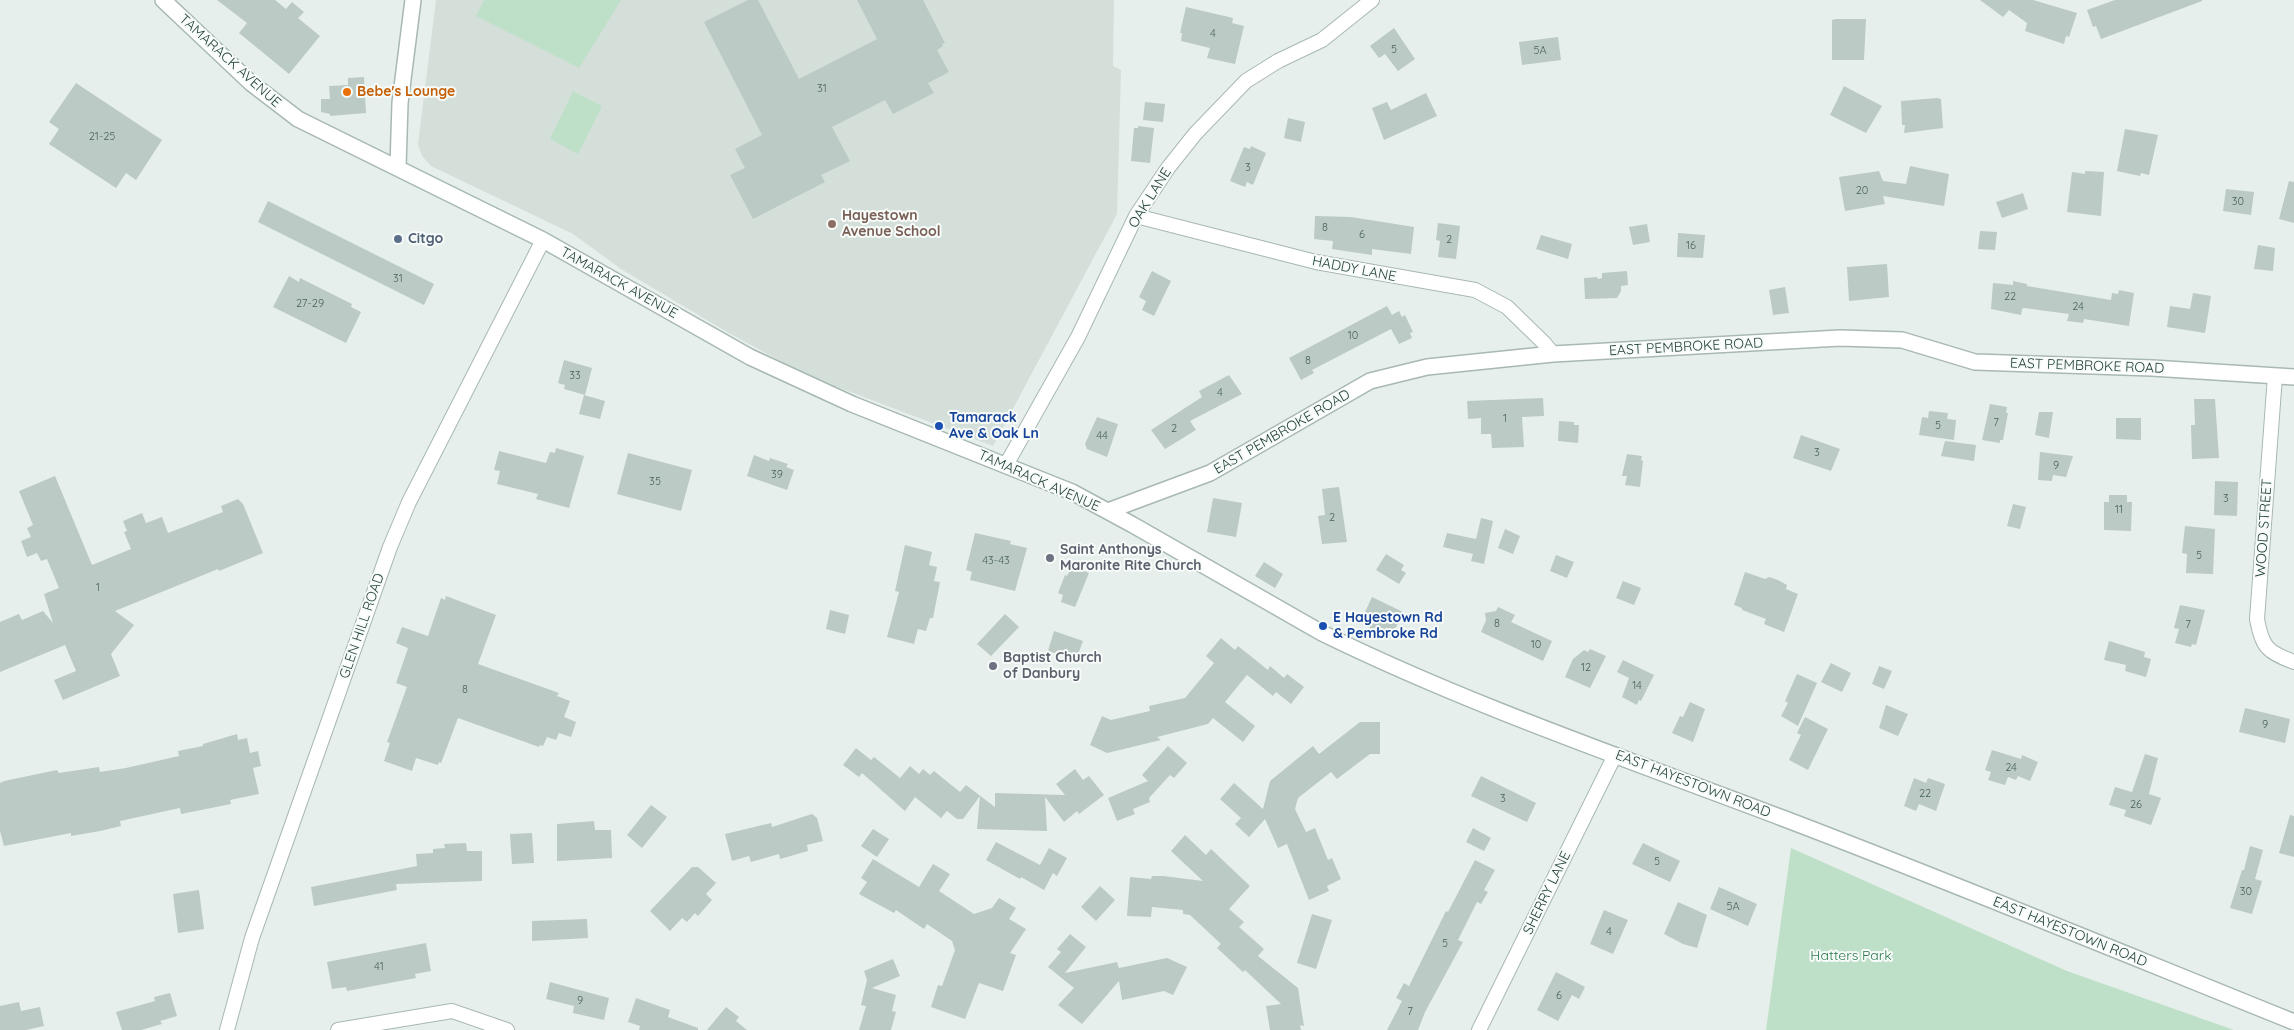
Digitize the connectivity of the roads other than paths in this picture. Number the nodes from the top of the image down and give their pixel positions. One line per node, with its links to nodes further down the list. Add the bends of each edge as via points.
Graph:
1 (163, 0): 4 (street, TAMARACK AVENUE, via 251,83 286,111)
2 (413, 0): 4 (street, via 400,103)
3 (1372, 0): 5 (street, OAK LANE, via 1322,40 1278,60 1246,81 1195,134)
4 (398, 167): 6 (street, TAMARACK AVENUE)
5 (1136, 216): 7 (street, HADDY LANE, via 1316,262 1476,290 1507,307); 10 (street, OAK LANE, via 1078,337)
6 (543, 240): 10 (street, TAMARACK AVENUE, via 750,357 852,404); 15 (street, GLEN HILL ROAD, via 390,546 252,938)
7 (1553, 354): 8 (street, EAST PEMBROKE ROAD, via 1858,338 1902,340 1975,362); 11 (street, EAST PEMBROKE ROAD, via 1427,367 1370,381 1210,473)
8 (2275, 376): 9 (street, EAST PEMBROKE ROAD); 12 (street, WOOD STREET, via 2257,619 2261,639 2276,655)
9 (2294, 377)
10 (1006, 465): 11 (street, TAMARACK AVENUE, via 1072,492)
11 (1108, 512): 13 (street, EAST HAYESTOWN ROAD, via 1353,648)
12 (2294, 662)
13 (1615, 755): 14 (street, EAST HAYESTOWN ROAD); 18 (street, SHERRY LANE)
14 (2294, 1022)
15 (227, 1030)
16 (338, 1030): 17 (street, via 452,1011)
17 (507, 1030)
18 (1479, 1030)

